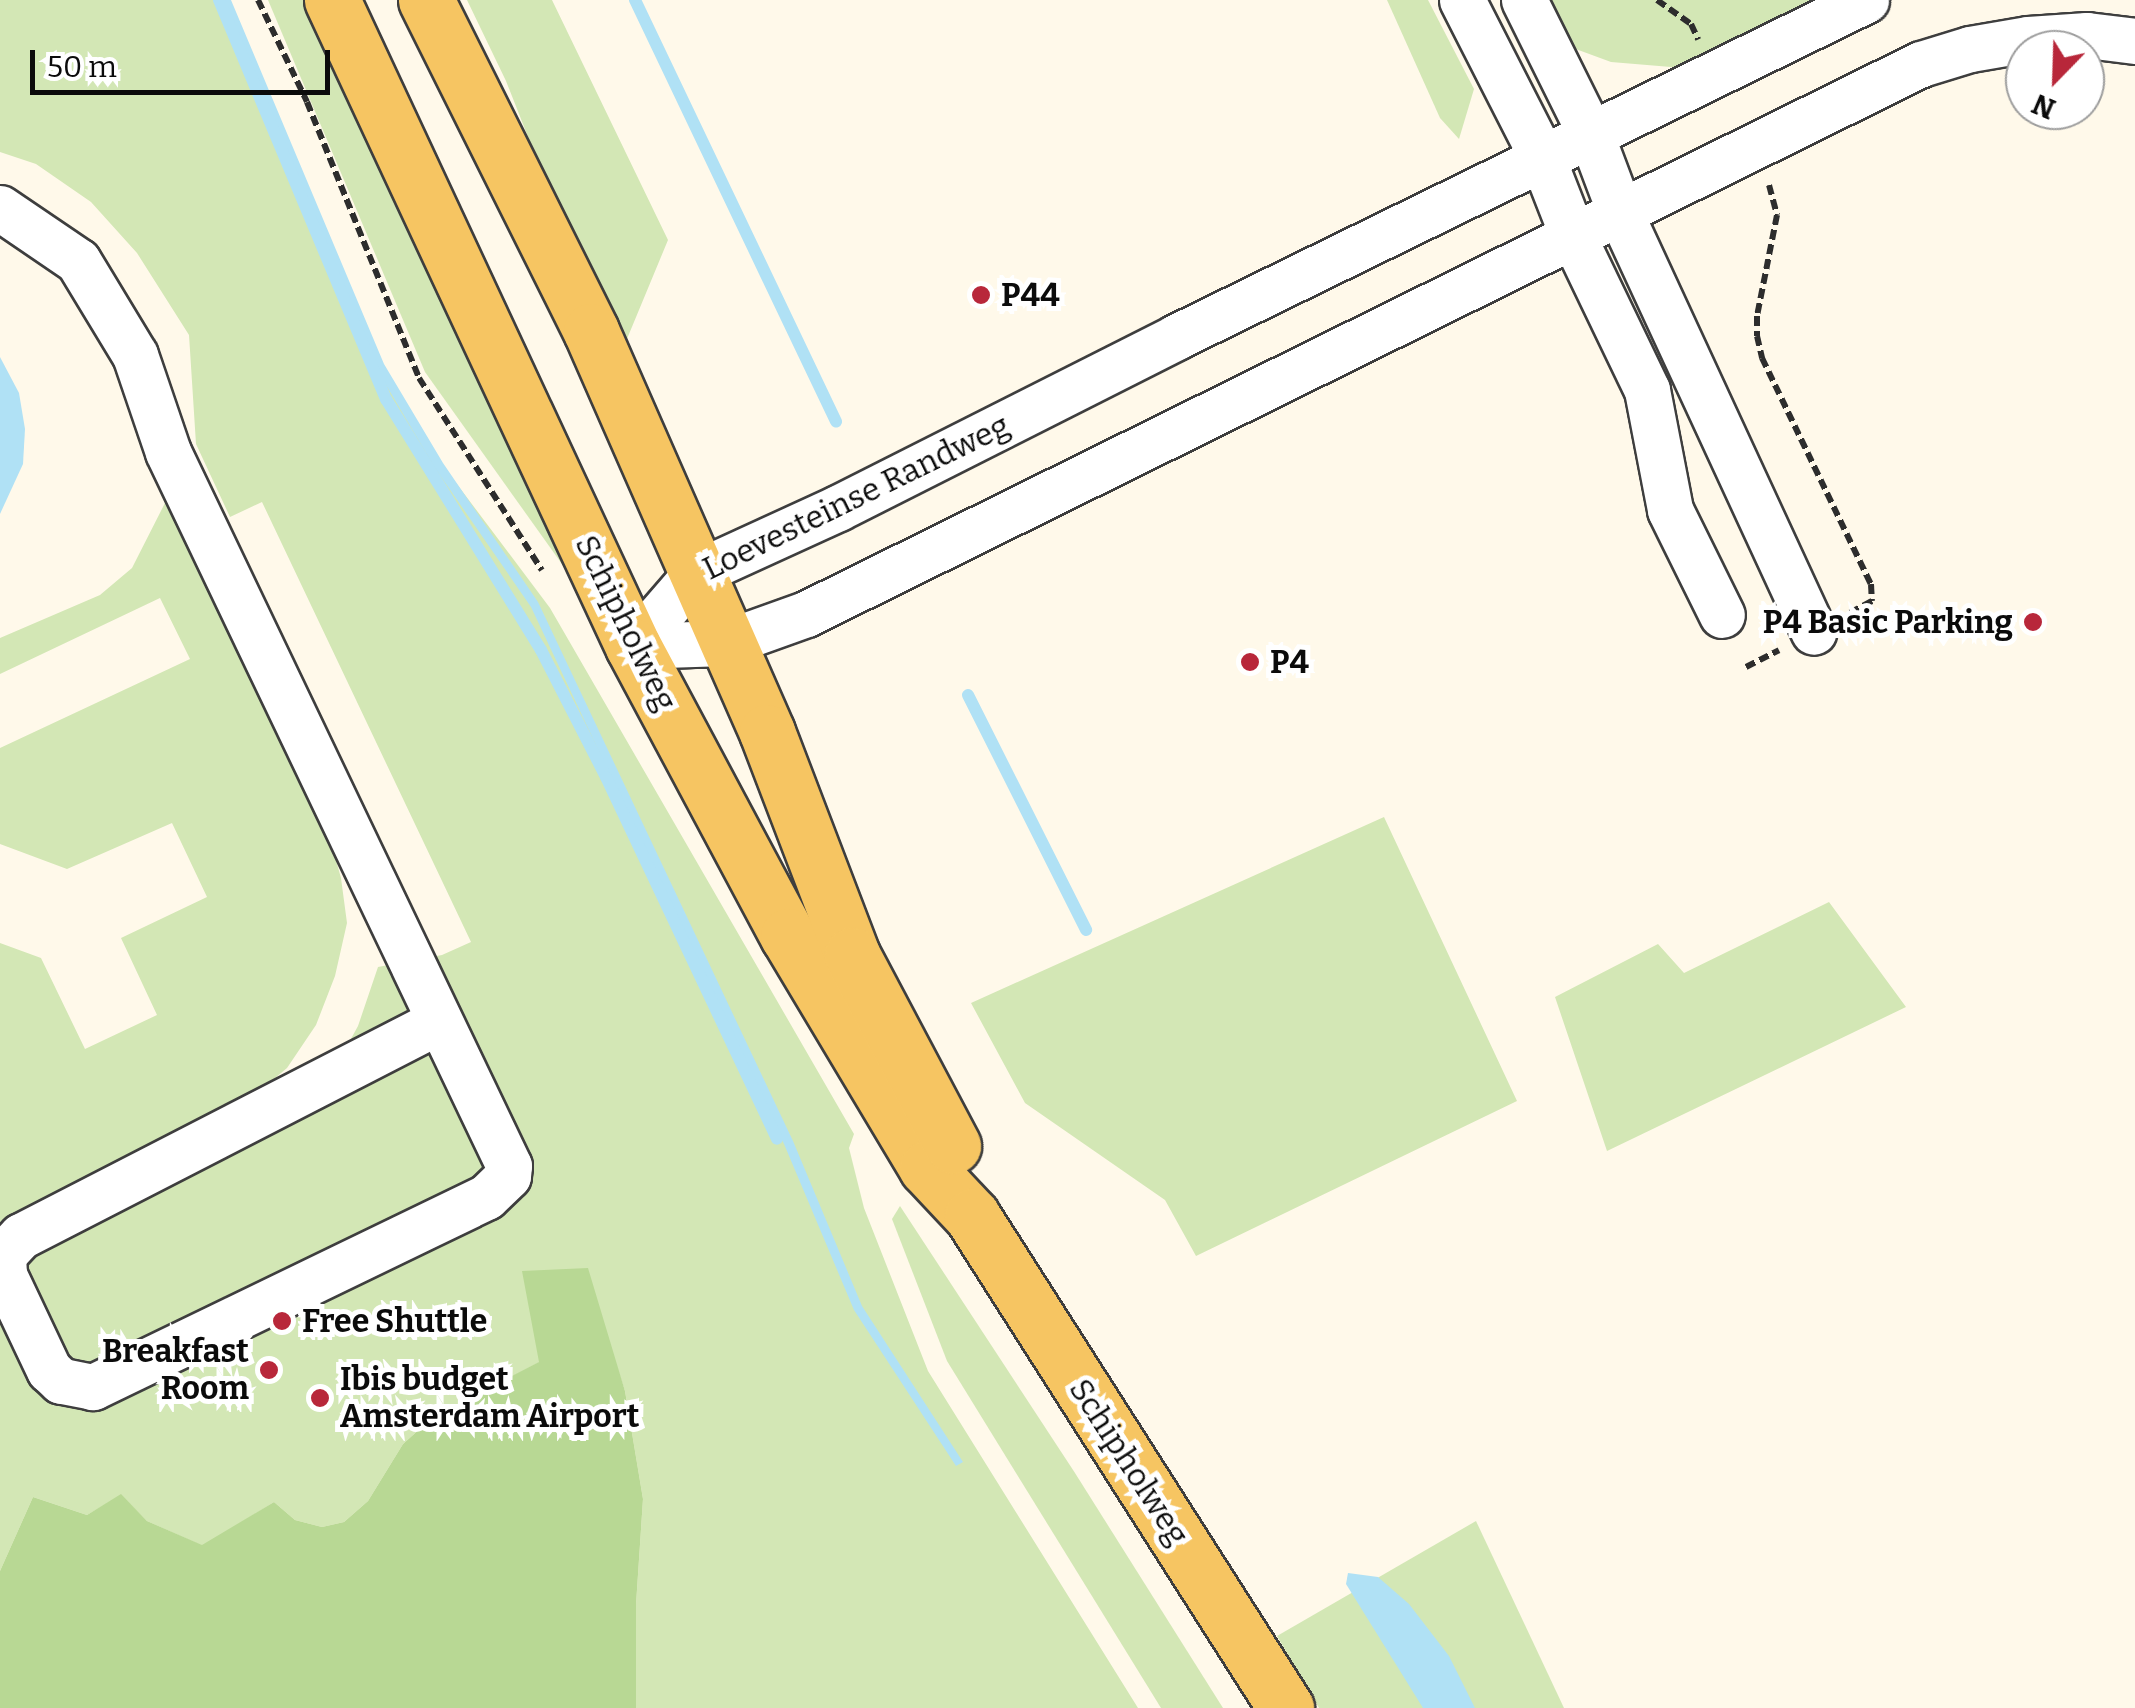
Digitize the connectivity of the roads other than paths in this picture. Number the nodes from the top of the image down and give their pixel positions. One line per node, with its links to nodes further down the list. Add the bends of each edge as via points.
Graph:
1 (332, 0): 16 (main road, Schipholweg)
2 (426, 0): 12 (main road, Schipholweg, via 591,331)
3 (1462, 0): 8 (street)
4 (1524, 0): 7 (street)
5 (1866, 0): 7 (street, Loevesteinse Randweg)
6 (2135, 41): 10 (street, via 2087,35 1970,48 1920,64)
7 (1591, 135): 8 (street, Loevesteinse Randweg); 10 (street)
8 (1542, 158): 11 (street); 12 (street, Loevesteinse Randweg)
9 (0, 208): 17 (street, via 78,261 134,356 168,452)
10 (1621, 215): 11 (street); 14 (street)
11 (1572, 234): 13 (street, via 1647,390 1670,510); 15 (street, via 806,614)
12 (696, 573): 15 (main road, Schipholweg); 16 (street, Loevesteinse Randweg)
13 (1722, 615)
14 (1814, 632)
15 (724, 643): 16 (street); 18 (main road, Schipholweg, via 768,732 852,955 954,1146)
16 (633, 646): 18 (main road, Schipholweg, via 788,936 892,1112 927,1168)
17 (436, 1022): 19 (street); 19 (street, via 506,1153 508,1176 486,1197 92,1387 61,1381 42,1354 4,1275)
18 (972, 1216): 20 (main road, Schipholweg)
19 (10, 1241)
20 (1286, 1708)

